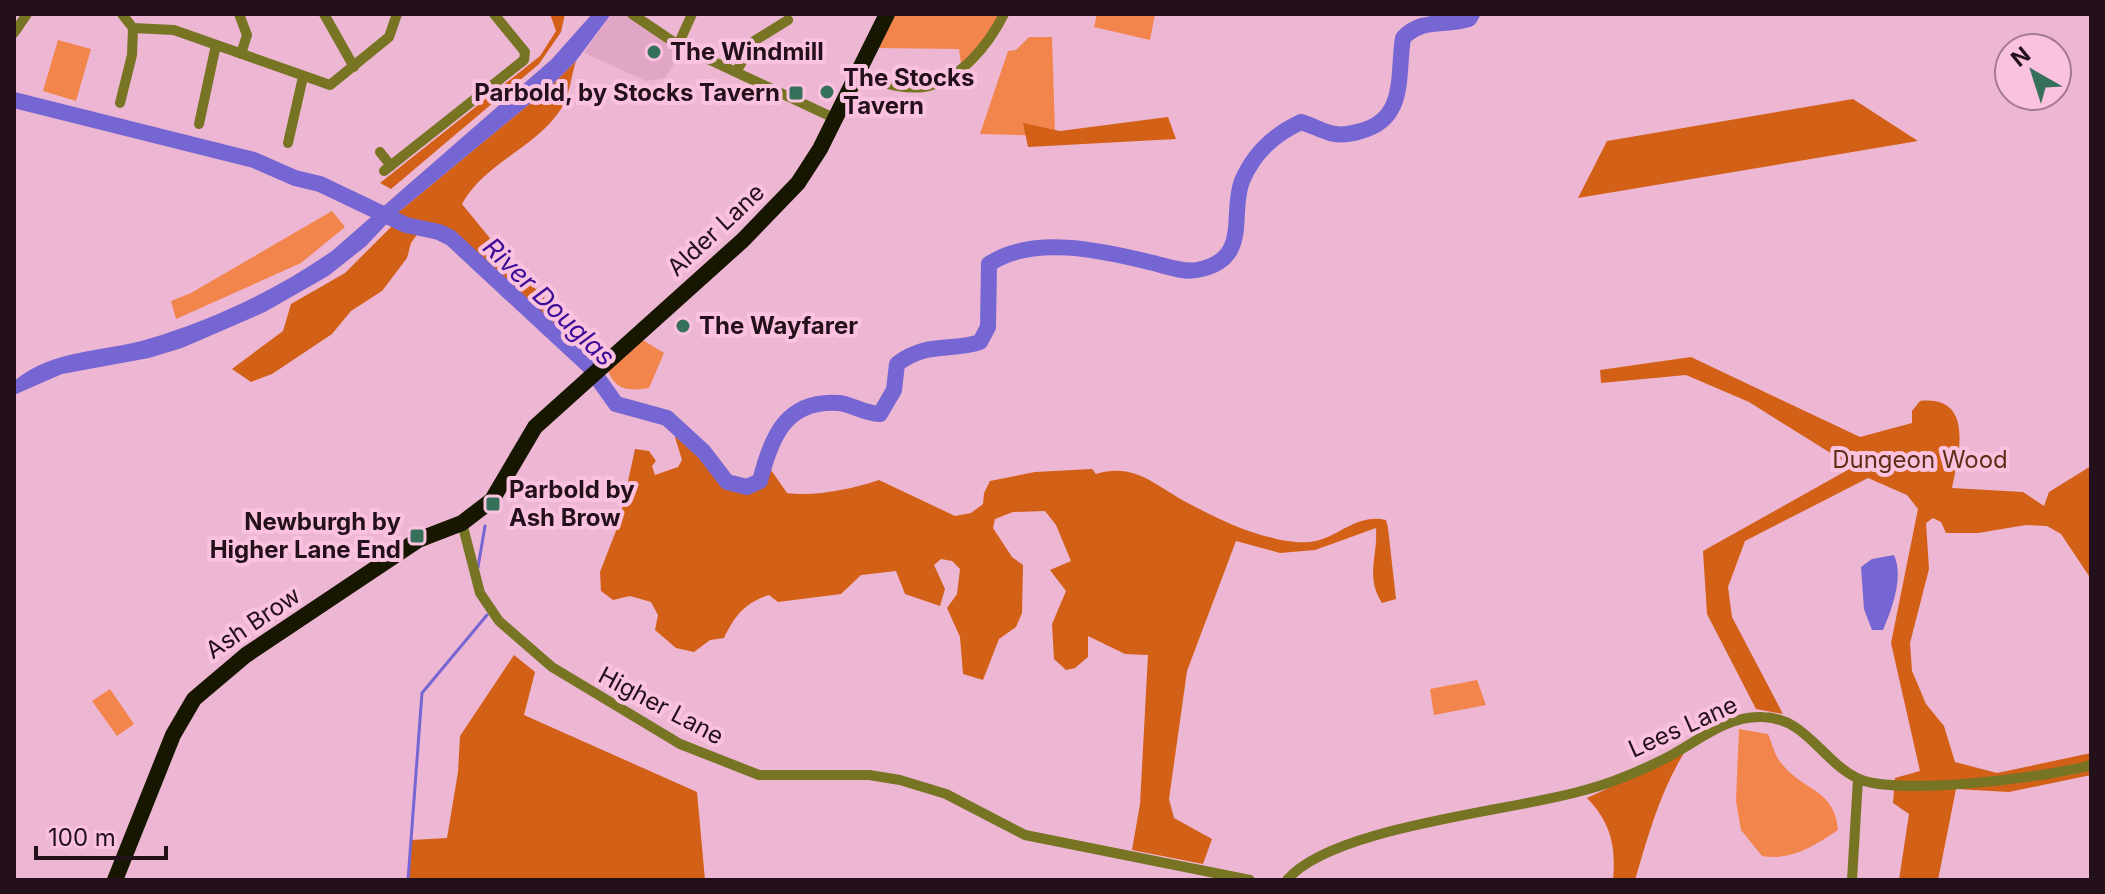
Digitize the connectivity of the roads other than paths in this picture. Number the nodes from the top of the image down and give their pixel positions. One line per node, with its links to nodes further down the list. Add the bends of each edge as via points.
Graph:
1 (27, 14): 13 (street)
2 (122, 14): 12 (street)
3 (239, 14): 16 (street, via 247,35)
4 (324, 14): 17 (street)
5 (397, 14): 17 (street, via 392,33)
6 (494, 14): 25 (street, via 525,52 524,60 387,168)
7 (632, 14): 15 (street)
8 (692, 14): 15 (street)
9 (887, 14): 19 (highway, Alder Lane)
10 (1004, 14): 19 (street, via 980,51 946,79 924,87 894,86)
11 (788, 20): 18 (street, via 754,41)
12 (133, 28): 14 (street, via 174,30); 21 (street)
13 (14, 33)
14 (216, 45): 16 (street); 23 (street)
15 (678, 45): 18 (street)
16 (241, 54): 20 (street)
17 (354, 67): 20 (street, via 330,85)
18 (736, 72): 22 (street)
19 (857, 76): 22 (highway, Alder Lane)
20 (303, 77): 24 (street)
21 (120, 103)
22 (836, 119): 26 (highway, Alder Lane, via 810,167 772,213)
23 (199, 124)
24 (288, 143)
25 (380, 152)
26 (531, 433): 27 (highway, Ash Brow, via 502,488)
27 (462, 523): 30 (highway, Ash Brow, via 418,540 202,690 173,735); 31 (street, Higher Lane, via 480,593 499,621 552,667 680,744 759,775 900,780 946,794 1025,835)
28 (2091, 765): 29 (street, Lees Lane, via 2025,777 1898,786)
29 (1858, 779): 32 (street, Lees Lane, via 1790,723 1750,717 1588,790 1377,834 1306,863); 33 (street)
30 (115, 880)
31 (1250, 880)
32 (1287, 880)
33 (1852, 880)

